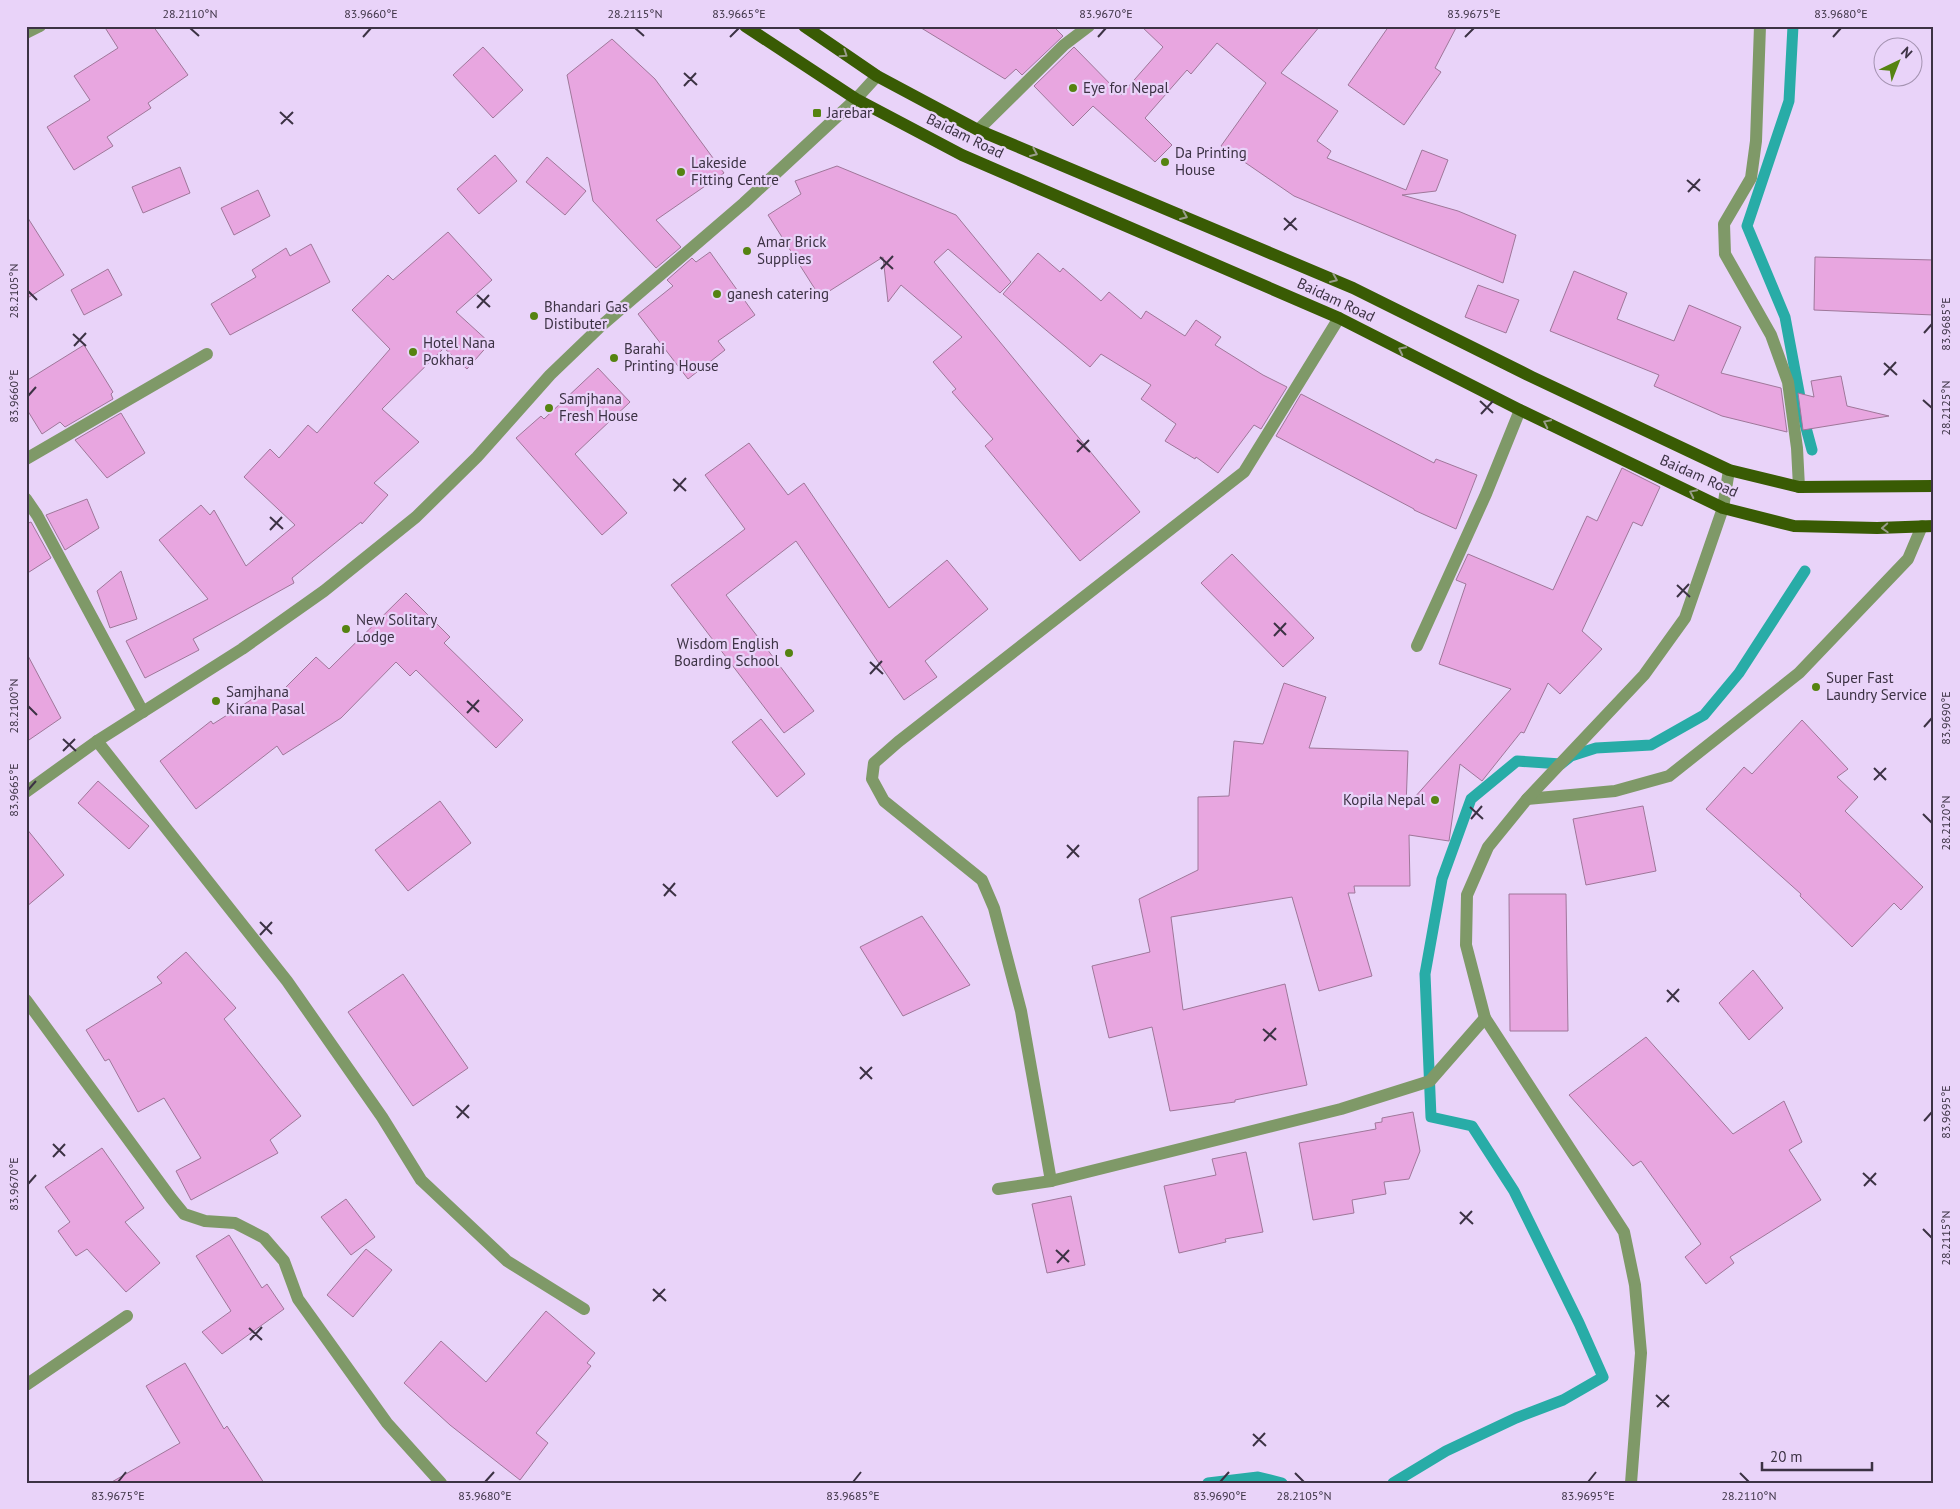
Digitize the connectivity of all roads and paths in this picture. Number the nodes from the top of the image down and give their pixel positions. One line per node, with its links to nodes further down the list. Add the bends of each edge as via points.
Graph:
1 (40, 26): 6 (street)
2 (745, 26): 8 (main road, Baidam Road)
3 (804, 26): 7 (main road, Baidam Road, one-way to 7)
4 (1089, 26): 9 (street, via 1064,45)
5 (1760, 26): 16 (street, via 1756,141 1751,178 1724,224 1725,254 1771,334 1788,382)
6 (26, 33)
7 (878, 76): 8 (street); 9 (main road, Baidam Road)
8 (856, 99): 10 (main road, Baidam Road, via 962,155); 21 (street, via 550,374 477,458 416,518 324,591 242,649)
9 (978, 130): 14 (main road, Baidam Road, one-way to 14, via 1353,288)
10 (1339, 318): 12 (main road, Baidam Road, one-way to 10); 27 (street, via 1244,472 874,763 872,779 884,801 982,880 994,908 1021,1010)
11 (207, 354): 13 (street)
12 (1520, 410): 18 (main road, Baidam Road, one-way to 12); 20 (street)
13 (26, 459)
14 (1729, 470): 16 (main road, Baidam Road); 18 (street)
15 (1934, 486): 16 (main road, Baidam Road)
16 (1799, 487)
17 (26, 499): 21 (street, via 38,514)
18 (1723, 508): 19 (main road, Baidam Road, one-way to 18, via 1794,526); 24 (street, via 1685,618 1644,675)
19 (1928, 526): 24 (street, via 1908,559 1799,673 1669,776 1615,791)
20 (1417, 646)
21 (143, 712): 22 (street)
22 (97, 741): 23 (street); 29 (street, via 287,981 382,1117 421,1180 507,1261)
23 (26, 792)
24 (1527, 799): 26 (street, via 1488,847 1467,895 1466,945)
25 (26, 1000): 32 (street, via 184,1214 205,1221 235,1223 264,1238 284,1261 298,1299 309,1315 387,1423)
26 (1485, 1018): 27 (street, via 1430,1081 1341,1109); 33 (street, via 1624,1232 1635,1285 1641,1353)
27 (1051, 1181): 28 (street)
28 (998, 1189)
29 (584, 1310)
30 (127, 1316): 31 (street)
31 (26, 1385)
32 (442, 1483)
33 (1631, 1483)

